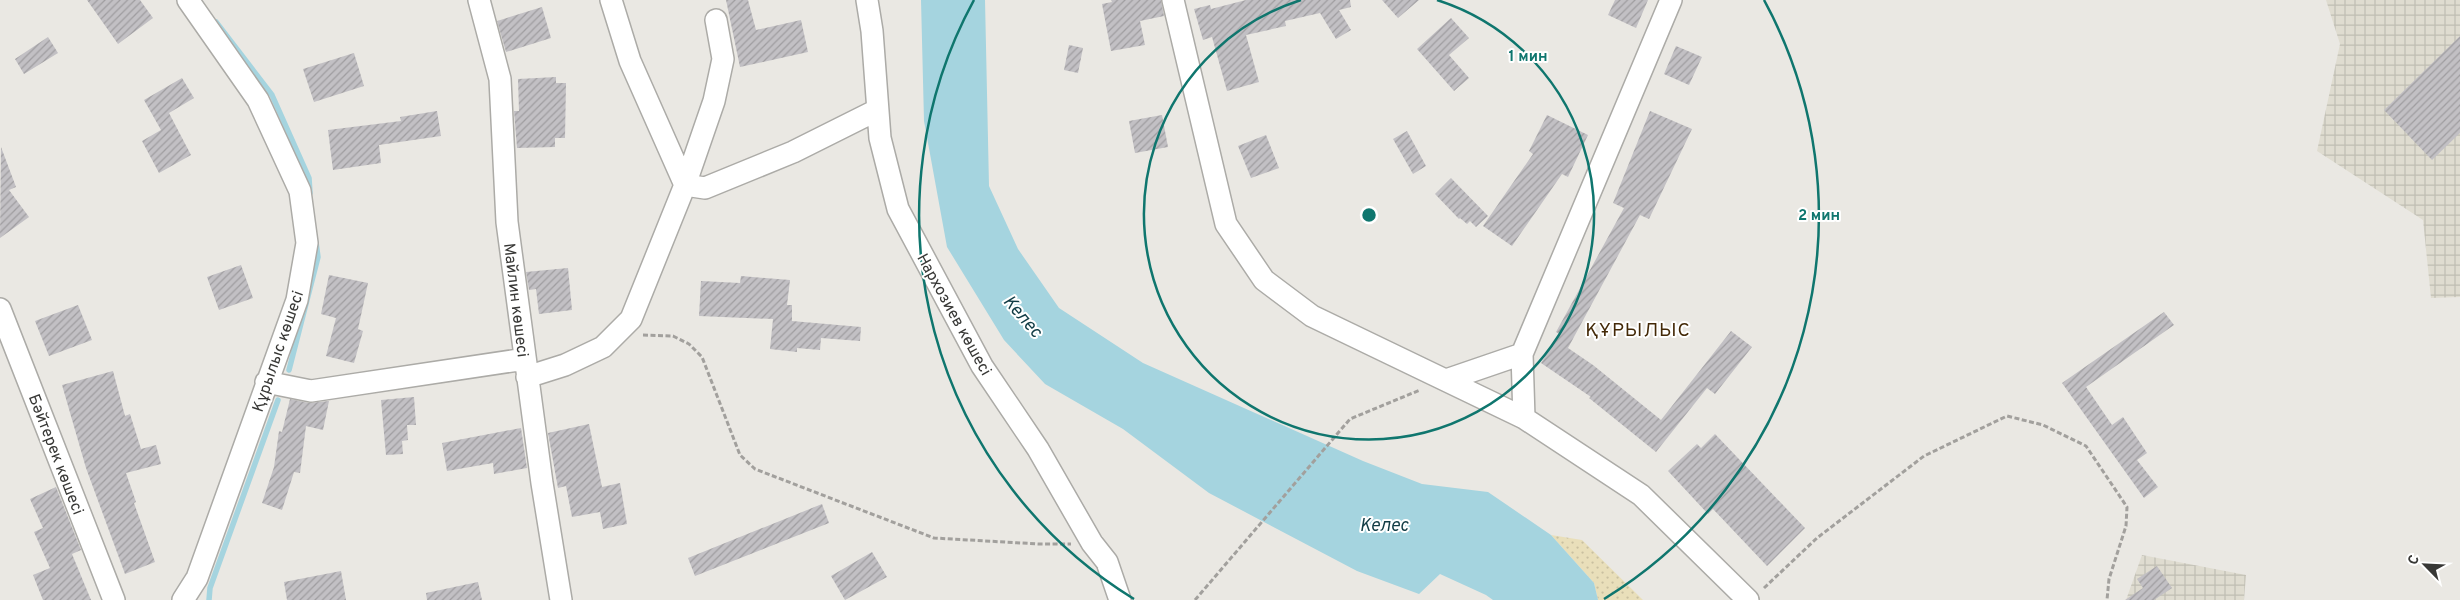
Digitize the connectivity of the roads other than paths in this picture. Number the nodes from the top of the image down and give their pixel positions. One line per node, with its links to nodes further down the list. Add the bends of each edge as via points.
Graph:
1 (188, 0): 14 (street, Құрылыс көшесі, via 258,100 300,191 307,243 297,300)
2 (479, 0): 12 (street, Майлин көшесі, via 500,79 507,222)
3 (611, 0): 9 (street, via 630,61)
4 (867, 0): 8 (street, Нархозиев көшесі)
5 (1173, 0): 13 (street, via 1226,224 1264,280 1312,316)
6 (1671, 0): 11 (street)
7 (716, 20): 9 (street, via 723,59 714,101)
8 (877, 110): 9 (street, via 793,152 705,188); 20 (street, Нархозиев көшесі, via 880,138 898,209 982,366 1038,449 1092,543 1107,562)
9 (685, 185): 12 (street, via 631,319 618,334 603,347 565,364)
10 (0, 309): 17 (street, Бәйтерек көшесі)
11 (1522, 354): 13 (street); 15 (street)
12 (526, 368): 14 (street, via 311,390); 19 (street, Майлин көшесі)
13 (1446, 380): 15 (street)
14 (266, 382): 18 (street, Құрылыс көшесі, via 197,578)
15 (1524, 418): 16 (street, via 1641,494)
16 (1754, 597)
17 (114, 600)
18 (183, 600)
19 (561, 600)
20 (1120, 600)

